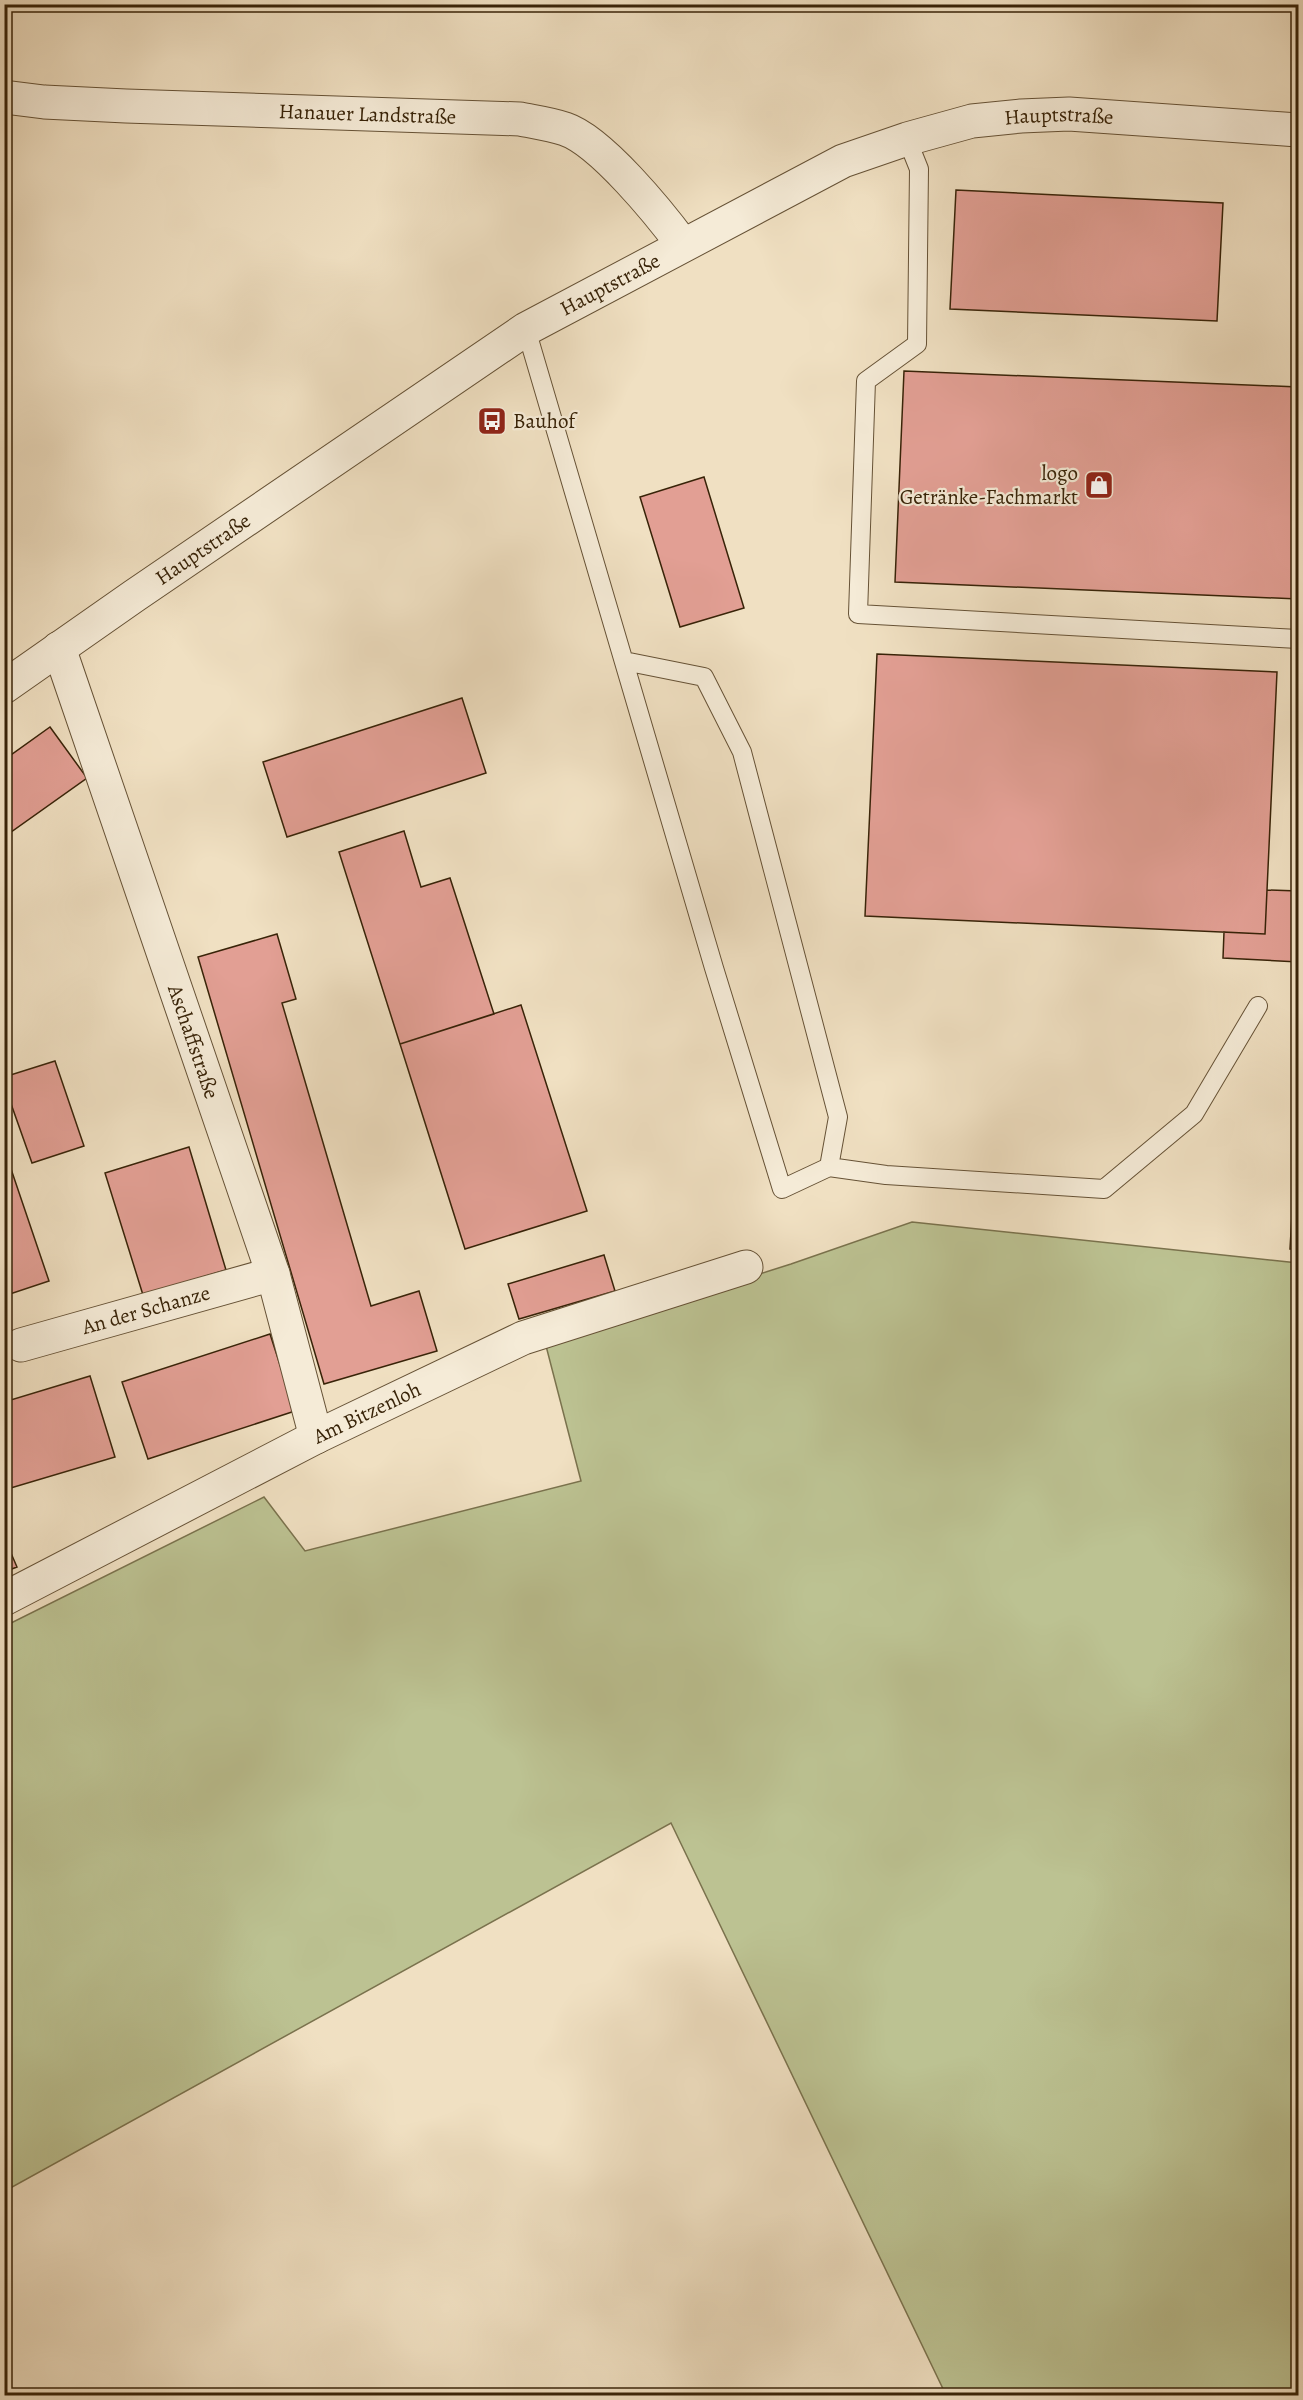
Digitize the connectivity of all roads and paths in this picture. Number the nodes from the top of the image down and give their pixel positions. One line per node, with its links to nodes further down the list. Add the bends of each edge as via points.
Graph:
1 (4, 97): 4 (street, Hanauer Landstraße, via 126,106 520,119 567,129 600,151 659,213)
2 (1299, 130): 3 (street, Hauptstraße, via 1069,114 972,121)
3 (907, 139): 4 (street, Hauptstraße, via 843,161); 6 (lane, via 919,169 917,344 866,381 858,614)
4 (683, 245): 5 (street, Hauptstraße)
5 (526, 329): 7 (street, Hauptstraße); 8 (lane)
6 (1299, 639)
7 (59, 648): 9 (street, Hauptstraße); 13 (street, Aschaffstraße)
8 (624, 661): 11 (lane, via 704,677 742,752 838,1117); 11 (lane, via 782,1189)
9 (4, 687)
10 (1258, 1006): 11 (lane, via 1194,1114 1104,1189 886,1175)
11 (829, 1167)
12 (746, 1266): 15 (street, Am Bitzenloh, via 523,1338)
13 (273, 1274): 14 (street, An der Schanze); 15 (street, Aschaffstraße)
14 (21, 1346)
15 (316, 1437): 16 (street, Am Bitzenloh)
16 (4, 1599)

